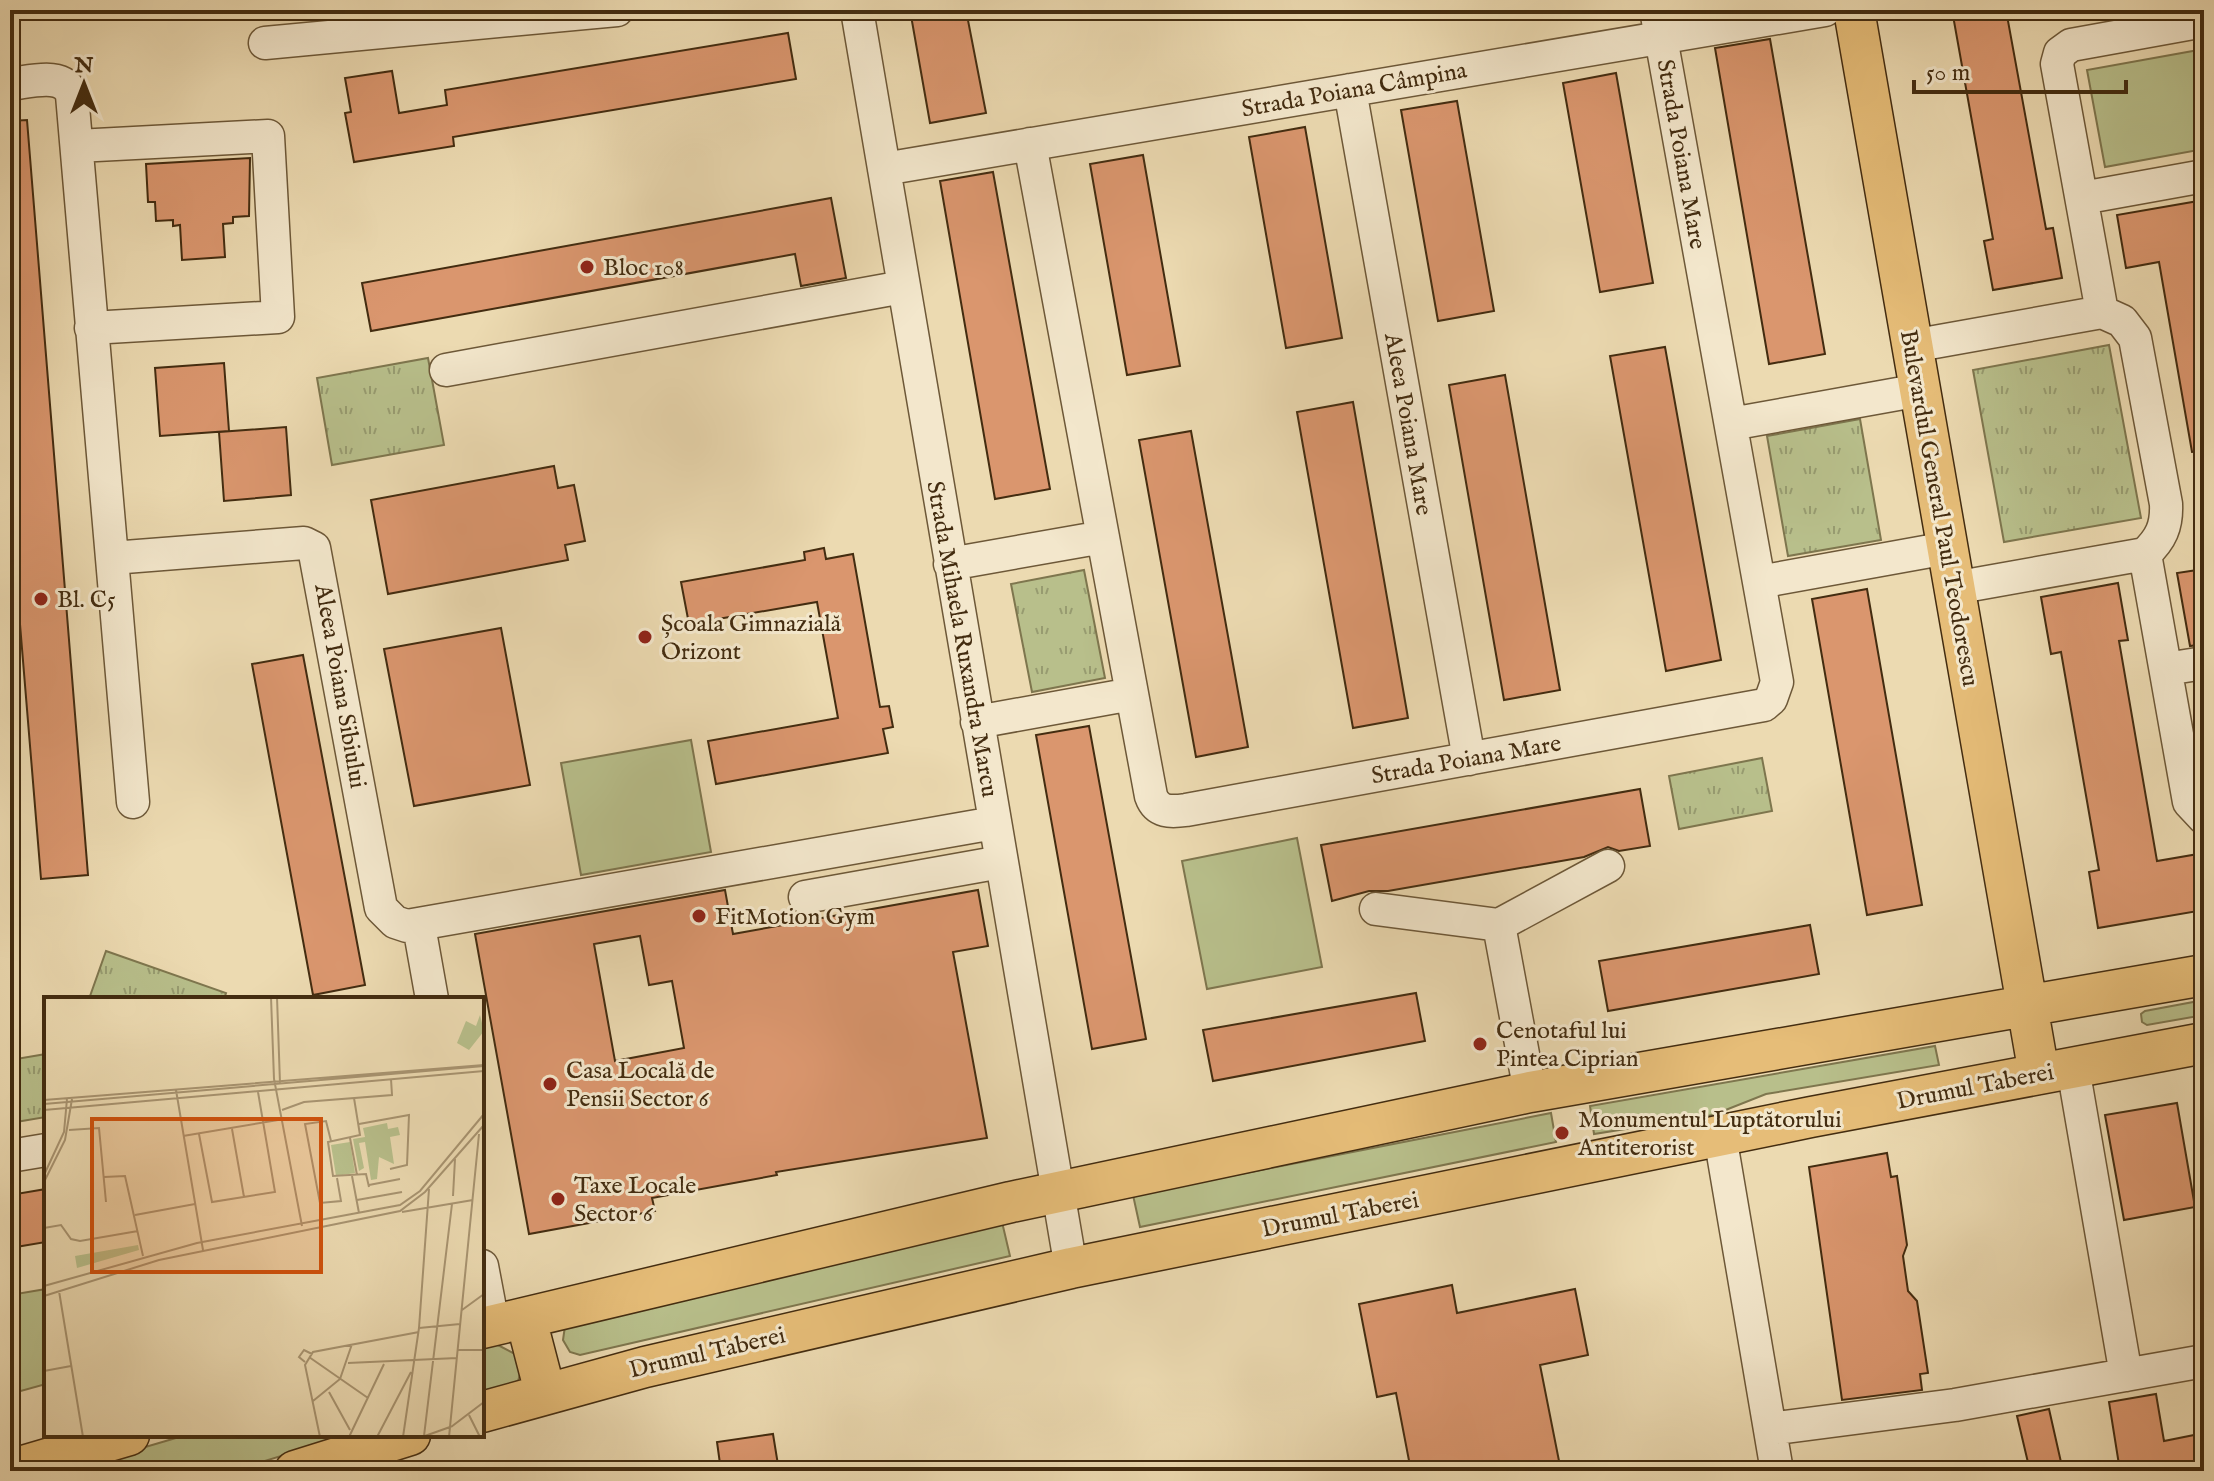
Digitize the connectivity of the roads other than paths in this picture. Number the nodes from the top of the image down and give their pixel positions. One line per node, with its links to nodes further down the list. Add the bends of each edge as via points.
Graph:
1 (617, 10): 8 (street)
2 (857, 10): 13 (street, Strada Mihaela Ruxandra Marcu)
3 (1825, 10): 7 (street, Strada Poiana Câmpina)
4 (1854, 10): 19 (main road, Bulevardul General Paul Teodorescu)
5 (2146, 20): 6 (street); 15 (street, via 2060,53 2057,64)
6 (2204, 21)
7 (1658, 24): 10 (street, Strada Poiana Câmpina); 22 (street, Strada Poiana Mare)
8 (265, 43)
9 (10, 84): 12 (street, via 66,84)
10 (1350, 90): 11 (street, Strada Poiana Câmpina); 34 (street, Aleea Poiana Mare)
11 (1030, 144): 13 (street, Strada Poiana Câmpina); 23 (street, Strada Poiana Mare)
12 (77, 146): 18 (street); 18 (street, via 268,136 278,317)
13 (884, 169): 16 (street, Strada Mihaela Ruxandra Marcu)
14 (2204, 176): 15 (street)
15 (2082, 198): 17 (street)
16 (903, 287): 20 (street); 27 (street, Strada Mihaela Ruxandra Marcu)
17 (2102, 312): 19 (street); 25 (street, via 2122,321 2135,338 2166,504 2162,535)
18 (91, 328): 26 (street)
19 (1912, 346): 21 (main road, Bulevardul General Paul Teodorescu)
20 (446, 370)
21 (1920, 390): 22 (street); 24 (main road, Bulevardul General Paul Teodorescu)
22 (1731, 424): 28 (street, Strada Poiana Mare)
23 (1103, 537): 27 (street); 32 (street, Strada Poiana Mare)
24 (1947, 548): 28 (street); 29 (main road, Bulevardul General Paul Teodorescu)
25 (2145, 554): 29 (street); 31 (street)
26 (112, 558): 35 (street); 45 (street, Aleea Poiana Sibiului, via 304,543 314,548 381,908 395,922)
27 (950, 564): 33 (street, Strada Mihaela Ruxandra Marcu)
28 (1759, 582): 34 (street, Strada Poiana Mare, via 1777,682 1764,705)
29 (1954, 588): 48 (main road, Bulevardul General Paul Teodorescu)
30 (2204, 663): 31 (street)
31 (2166, 669): 36 (street, via 2189,802)
32 (1132, 694): 33 (street); 34 (street, Strada Poiana Mare, via 1151,796 1167,812)
33 (977, 722): 37 (street, Strada Mihaela Ruxandra Marcu)
34 (1469, 759)
35 (133, 802)
36 (2204, 818)
37 (994, 823): 38 (street, Strada Mihaela Ruxandra Marcu); 40 (street)
38 (1001, 862): 42 (street); 55 (street, Strada Mihaela Ruxandra Marcu)
39 (1608, 866): 44 (street)
40 (745, 868): 41 (street, via 777,884); 45 (street)
41 (861, 869)
42 (805, 897)
43 (1376, 909): 44 (street)
44 (1499, 925): 51 (street)
45 (419, 926): 47 (street)
46 (2204, 975): 48 (main road)
47 (432, 997)
48 (2027, 1006): 50 (main road, Bulevardul General Paul Teodorescu); 51 (main road)
49 (2204, 1043): 50 (main road, Drumul Taberei)
50 (2056, 1071): 52 (main road, Drumul Taberei); 60 (street)
51 (1530, 1092): 55 (main road)
52 (1720, 1136): 56 (main road, Drumul Taberei); 63 (street)
53 (44, 1150): 54 (street)
54 (10, 1156)
55 (1056, 1192): 56 (street, Strada Mihaela Ruxandra Marcu); 58 (main road)
56 (1071, 1268): 61 (main road, Drumul Taberei)
57 (484, 1272): 58 (street)
58 (500, 1324): 61 (main road)
59 (2204, 1361): 60 (street)
60 (2126, 1375): 63 (street, via 1955,1405)
61 (545, 1392): 62 (main road, Drumul Taberei)
62 (484, 1411)
63 (1770, 1429): 68 (street)
64 (122, 1437): 66 (main road)
65 (404, 1437): 67 (main road)
66 (10, 1470)
67 (295, 1471)
68 (1777, 1471)

